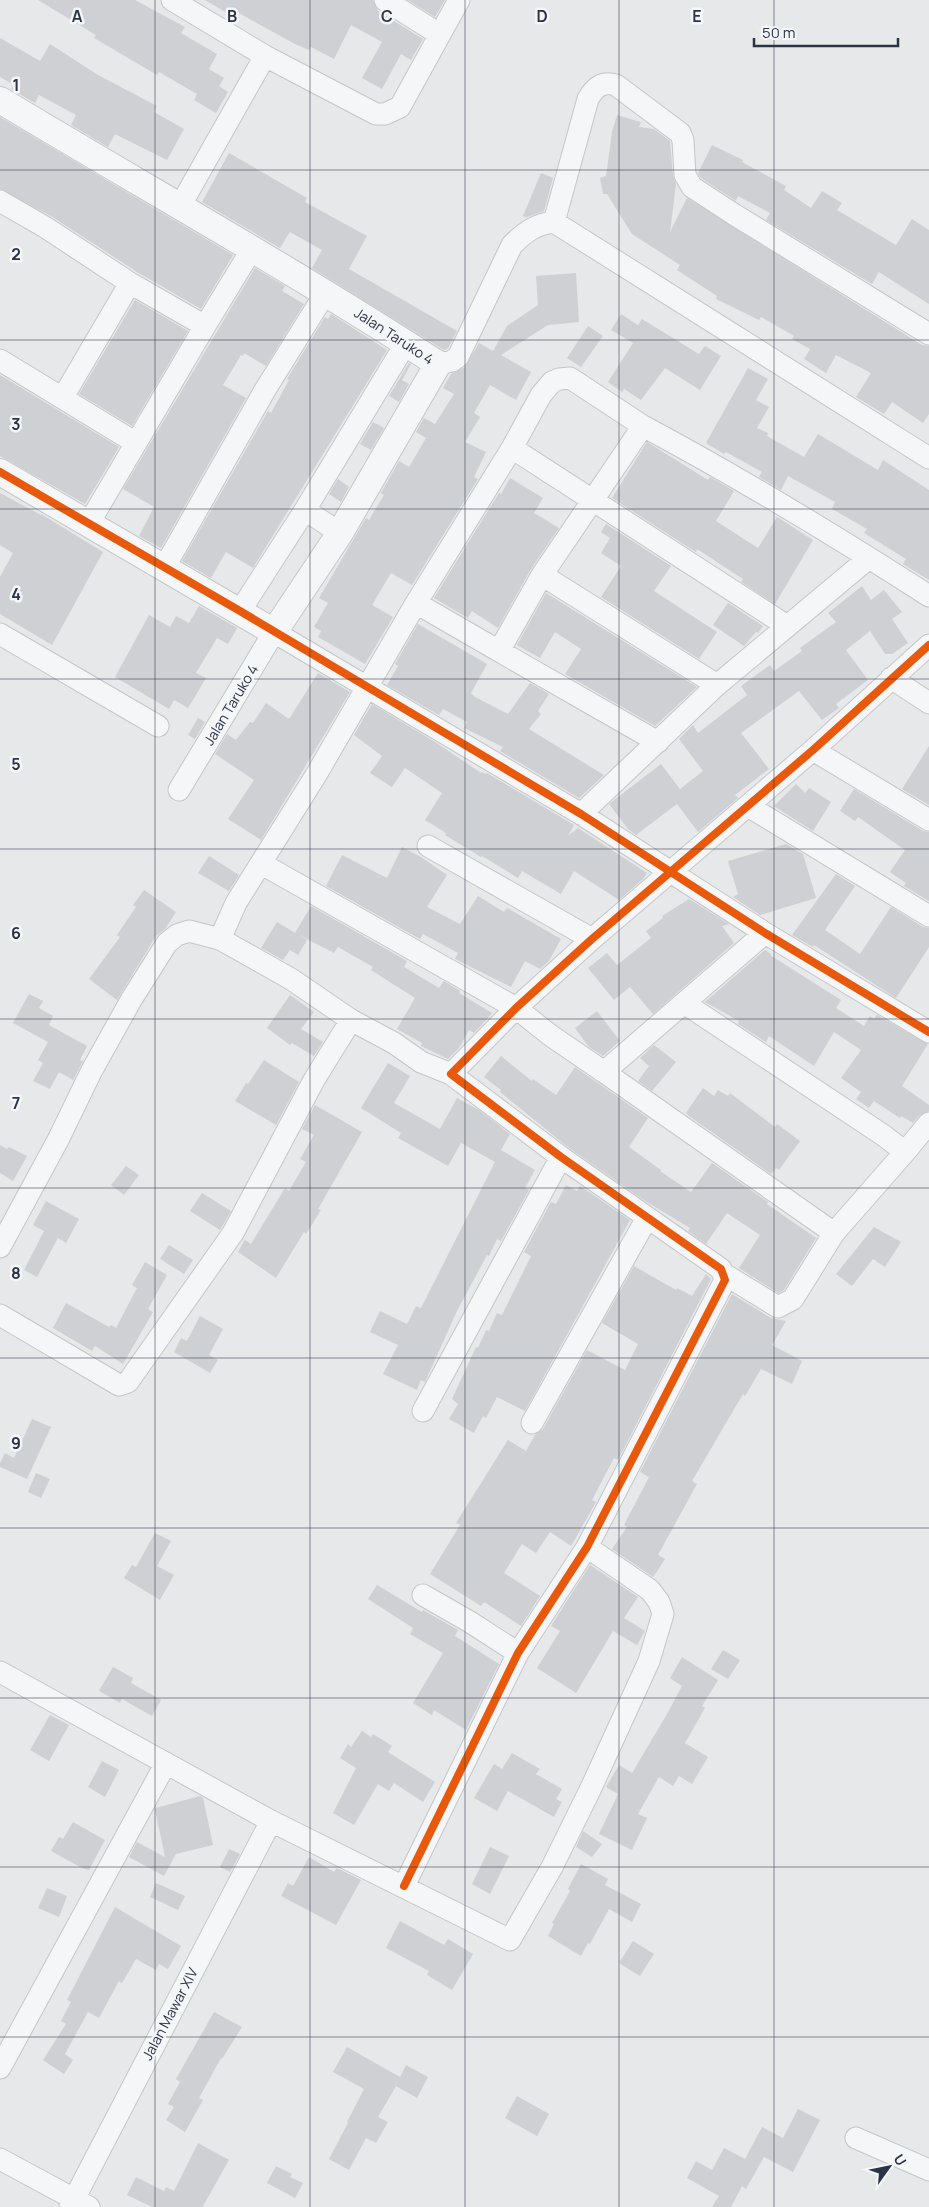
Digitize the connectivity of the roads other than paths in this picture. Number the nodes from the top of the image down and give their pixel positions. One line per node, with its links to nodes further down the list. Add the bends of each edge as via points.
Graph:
1 (172, 0): 5 (street)
2 (385, 0): 4 (street)
3 (459, 0): 4 (street)
4 (440, 34): 5 (street, via 400,107 385,114 376,114)
5 (265, 56): 8 (street)
6 (0, 100): 8 (street, Jalan Taruko 4)
7 (0, 201): 11 (street)
8 (179, 208): 10 (street, Jalan Taruko 4)
9 (554, 222): 14 (street, via 588,99 601,84 616,85 680,133 685,176 692,187); 17 (street, via 524,232 512,246 458,357); 22 (street)
10 (252, 249): 12 (street, Jalan Taruko 4); 13 (street)
11 (130, 283): 13 (street); 18 (street)
12 (326, 292): 15 (street, Jalan Taruko 4); 29 (street, via 265,390)
13 (205, 326): 20 (street)
14 (929, 334)
15 (406, 343): 17 (street, Jalan Taruko 4); 25 (street)
16 (0, 360): 18 (street)
17 (438, 364): 27 (street, Jalan Taruko 4)
18 (63, 397): 20 (street)
19 (642, 426): 21 (street, via 570,378 559,379 541,395); 24 (street); 28 (street)
20 (136, 443): 26 (street)
21 (512, 448): 24 (street); 32 (street)
22 (929, 458)
23 (0, 472): 26 (street)
24 (593, 499): 30 (street); 34 (street)
25 (304, 510): 27 (street); 33 (street)
26 (89, 523): 29 (street)
27 (340, 533): 35 (street, Jalan Taruko 4)
28 (870, 558): 31 (street); 34 (street)
29 (164, 568): 33 (street)
30 (542, 575): 38 (street); 40 (street)
31 (929, 596)
32 (416, 603): 38 (street); 41 (street)
33 (240, 611): 35 (street)
34 (787, 626): 40 (street)
35 (274, 632): 41 (street); 46 (street, Jalan Taruko 4)
36 (0, 634): 43 (street)
37 (929, 645): 39 (street)
38 (499, 651): 44 (street)
39 (891, 678): 42 (street); 45 (street)
40 (717, 686): 44 (street)
41 (366, 688): 48 (street); 51 (street)
42 (929, 703)
43 (158, 726)
44 (658, 742): 48 (street)
45 (813, 750): 47 (street); 49 (street)
46 (179, 790)
47 (748, 806): 52 (street); 53 (street)
48 (581, 814): 52 (street)
49 (929, 820)
50 (428, 846): 56 (street)
51 (262, 864): 55 (street, via 236,903); 58 (street)
52 (670, 872): 54 (street); 56 (street)
53 (929, 916)
54 (765, 933): 57 (street); 60 (street)
55 (220, 939): 59 (street, via 291,979); 68 (street, via 189,931 167,943 91,1072)
56 (592, 939): 58 (street)
57 (684, 1004): 61 (street); 64 (street)
58 (516, 1008): 61 (street); 62 (street)
59 (351, 1020): 62 (street, via 421,1062); 70 (street, via 314,1080 233,1234 128,1382 119,1385)
60 (929, 1032)
61 (604, 1072): 67 (street)
62 (451, 1074): 65 (street)
63 (929, 1123): 64 (street)
64 (905, 1152): 67 (street)
65 (561, 1157): 66 (street); 71 (street)
66 (647, 1218): 69 (street); 72 (street)
67 (834, 1233): 69 (street, via 793,1299 784,1306 778,1308)
68 (0, 1248)
69 (724, 1274): 73 (street, via 723,1286)
70 (0, 1315)
71 (423, 1412)
72 (532, 1423)
73 (587, 1548): 75 (street); 79 (street, via 650,1590 659,1602 662,1614 649,1661 552,1867 510,1940)
74 (423, 1594): 75 (street)
75 (518, 1653): 79 (street)
76 (0, 1672): 77 (street)
77 (166, 1763): 78 (street); 80 (street)
78 (271, 1821): 79 (street); 84 (street, Jalan Mawar XIV)
79 (404, 1886)
80 (0, 2068)
81 (856, 2138): 83 (street)
82 (0, 2158): 84 (street)
83 (929, 2170)
84 (78, 2204)

